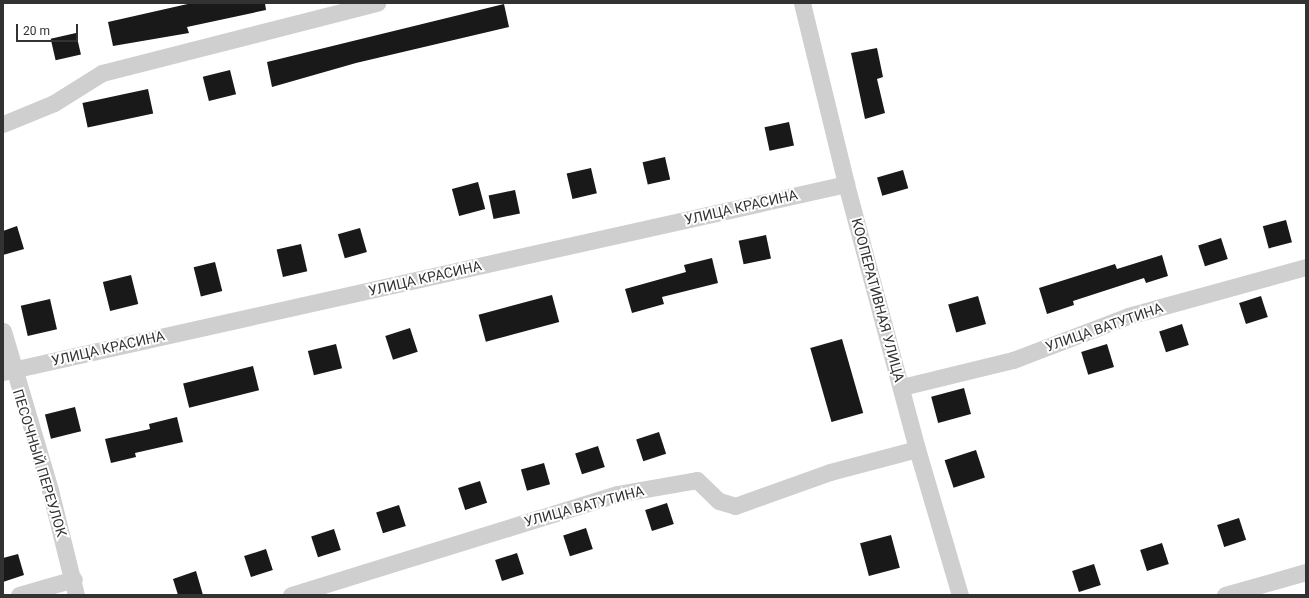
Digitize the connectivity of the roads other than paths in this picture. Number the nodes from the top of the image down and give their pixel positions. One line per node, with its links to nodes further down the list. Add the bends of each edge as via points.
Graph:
1 (377, 3): 3 (street, via 102,73 54,103)
2 (802, 3): 4 (street, КООПЕРАТИВНАЯ УЛИЦА)
3 (3, 124)
4 (846, 184): 7 (street, УЛИЦА КРАСИНА); 8 (street, КООПЕРАТИВНАЯ УЛИЦА)
5 (1306, 267): 8 (street, УЛИЦА ВАТУТИНА, via 1128,316 1013,360)
6 (3, 331): 7 (street, ПЕСОЧНЫЙ ПЕРЕУЛОК)
7 (8, 370): 11 (street, ПЕСОЧНЫЙ ПЕРЕУЛОК)
8 (902, 387): 9 (street, КООПЕРАТИВНАЯ УЛИЦА)
9 (917, 450): 13 (street, УЛИЦА ВАТУТИНА, via 830,472 735,506 719,501 697,480 617,494); 14 (street, КООПЕРАТИВНАЯ УЛИЦА)
10 (1306, 572): 15 (street)
11 (75, 587): 12 (street)
12 (19, 595)
13 (291, 595)
14 (960, 595)
15 (1225, 595)

